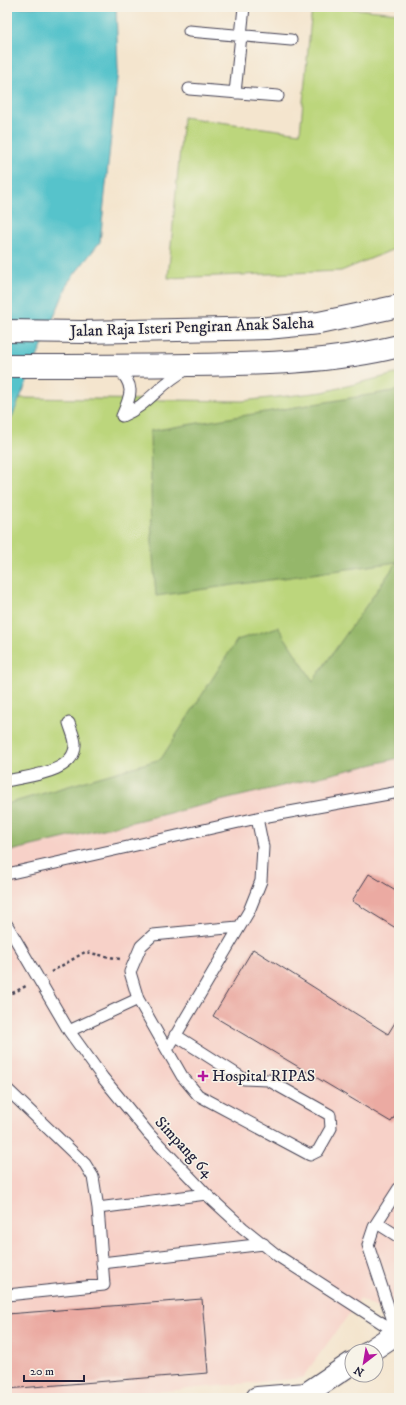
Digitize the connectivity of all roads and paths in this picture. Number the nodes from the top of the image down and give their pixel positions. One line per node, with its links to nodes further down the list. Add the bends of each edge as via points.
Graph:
1 (244, 7): 3 (lane)
2 (189, 31): 3 (lane)
3 (241, 35): 4 (lane); 6 (lane)
4 (292, 40)
5 (189, 89): 6 (lane)
6 (235, 93): 7 (lane)
7 (278, 96)
8 (399, 306): 9 (main road, Jalan Raja Isteri Pengiran Anak Saleha, via 319,323 267,328)
9 (7, 331)
10 (399, 346): 11 (main road, via 321,360)
11 (197, 365): 13 (main road); 13 (lane, via 174,375 144,405 122,416 130,396 130,385 127,377)
12 (7, 366): 13 (main road)
13 (116, 366)
14 (69, 723): 15 (lane, via 75,744 73,757 59,769)
15 (7, 781)
16 (399, 792): 17 (lane)
17 (257, 818): 18 (lane); 20 (lane, via 264,847 261,881 249,911)
18 (7, 874)
19 (7, 925): 22 (lane, Simpang 64)
20 (238, 927): 21 (lane, via 153,935 141,946); 26 (lane)
21 (134, 962): 22 (path, via 85,952); 24 (lane, via 130,972)
22 (38, 980): 23 (path); 25 (lane, Simpang 64)
23 (7, 996)
24 (138, 999): 25 (lane); 27 (lane)
25 (69, 1031): 30 (lane, Simpang 64, via 144,1128)
26 (175, 1035): 27 (lane); 27 (lane, via 244,1079 268,1080 330,1116 331,1128 318,1151 310,1155 198,1095 182,1076)
27 (167, 1050)
28 (7, 1088): 31 (lane, via 85,1164 93,1177)
29 (399, 1188): 32 (lane)
30 (206, 1194): 31 (lane); 34 (lane, Simpang 64)
31 (98, 1208): 35 (lane)
32 (377, 1223): 33 (lane); 37 (lane, via 368,1245)
33 (399, 1237)
34 (264, 1244): 35 (lane); 37 (lane, Simpang 64, via 278,1256)
35 (102, 1263): 36 (lane, via 104,1285)
36 (7, 1295)
37 (398, 1333): 38 (main road)
38 (382, 1343)
39 (344, 1368): 40 (main road, via 306,1394)
40 (257, 1398)

